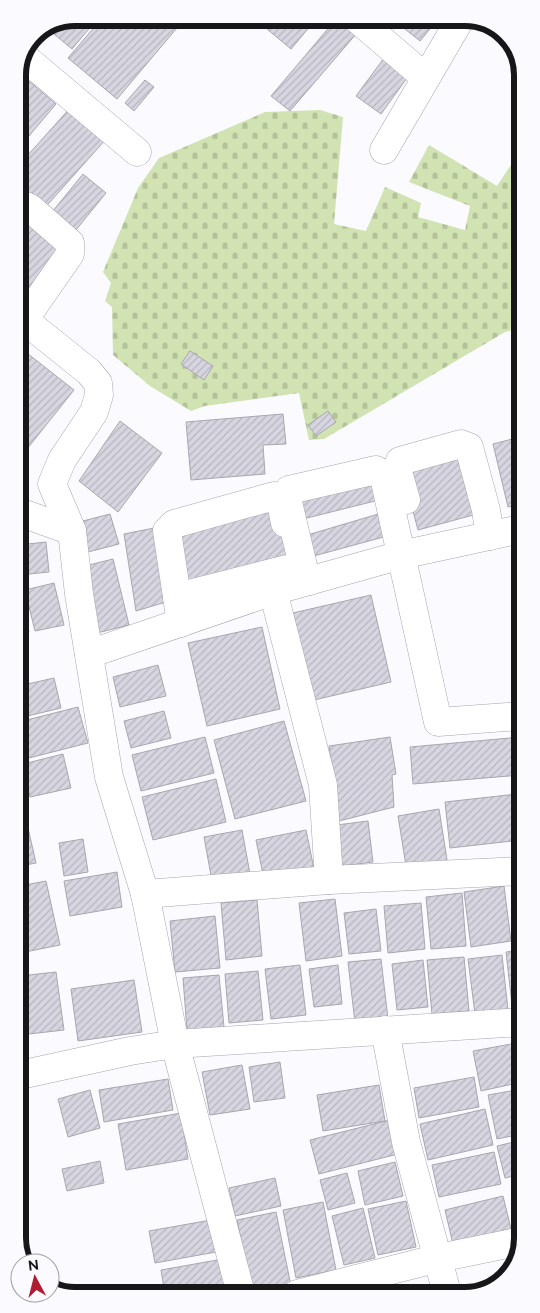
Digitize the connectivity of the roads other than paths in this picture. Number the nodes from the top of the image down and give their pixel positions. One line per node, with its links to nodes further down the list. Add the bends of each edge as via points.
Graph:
1 (365, 26): 4 (street)
2 (456, 26): 4 (street)
3 (28, 61): 6 (street)
4 (426, 78): 5 (street)
5 (384, 150)
6 (137, 152)
7 (26, 206): 8 (street, via 70,243 70,254)
8 (26, 304)
9 (26, 308): 13 (street, via 98,383 99,395 94,412 62,460 52,484)
10 (26, 515): 13 (street)
11 (489, 526): 12 (street); 14 (street); 14 (street, via 469,447 461,444 400,460 397,468)
12 (514, 528)
13 (72, 531): 17 (street)
14 (409, 545): 15 (street); 15 (street, via 384,476 376,470 289,490); 18 (street, via 438,722)
15 (294, 578): 16 (street); 16 (street, via 281,503 274,496 174,524 168,531); 20 (street, via 323,785)
16 (179, 610): 17 (street)
17 (89, 654): 21 (street, via 108,777)
18 (514, 717)
19 (514, 871): 20 (street)
20 (329, 880): 21 (street)
21 (145, 894): 24 (street)
22 (514, 1022): 23 (street)
23 (385, 1030): 24 (street); 27 (street, via 406,1142)
24 (176, 1044): 25 (street); 28 (street)
25 (26, 1073)
26 (513, 1242): 27 (street)
27 (439, 1258): 29 (street); 30 (street)
28 (239, 1287)
29 (325, 1287)
30 (446, 1287)

